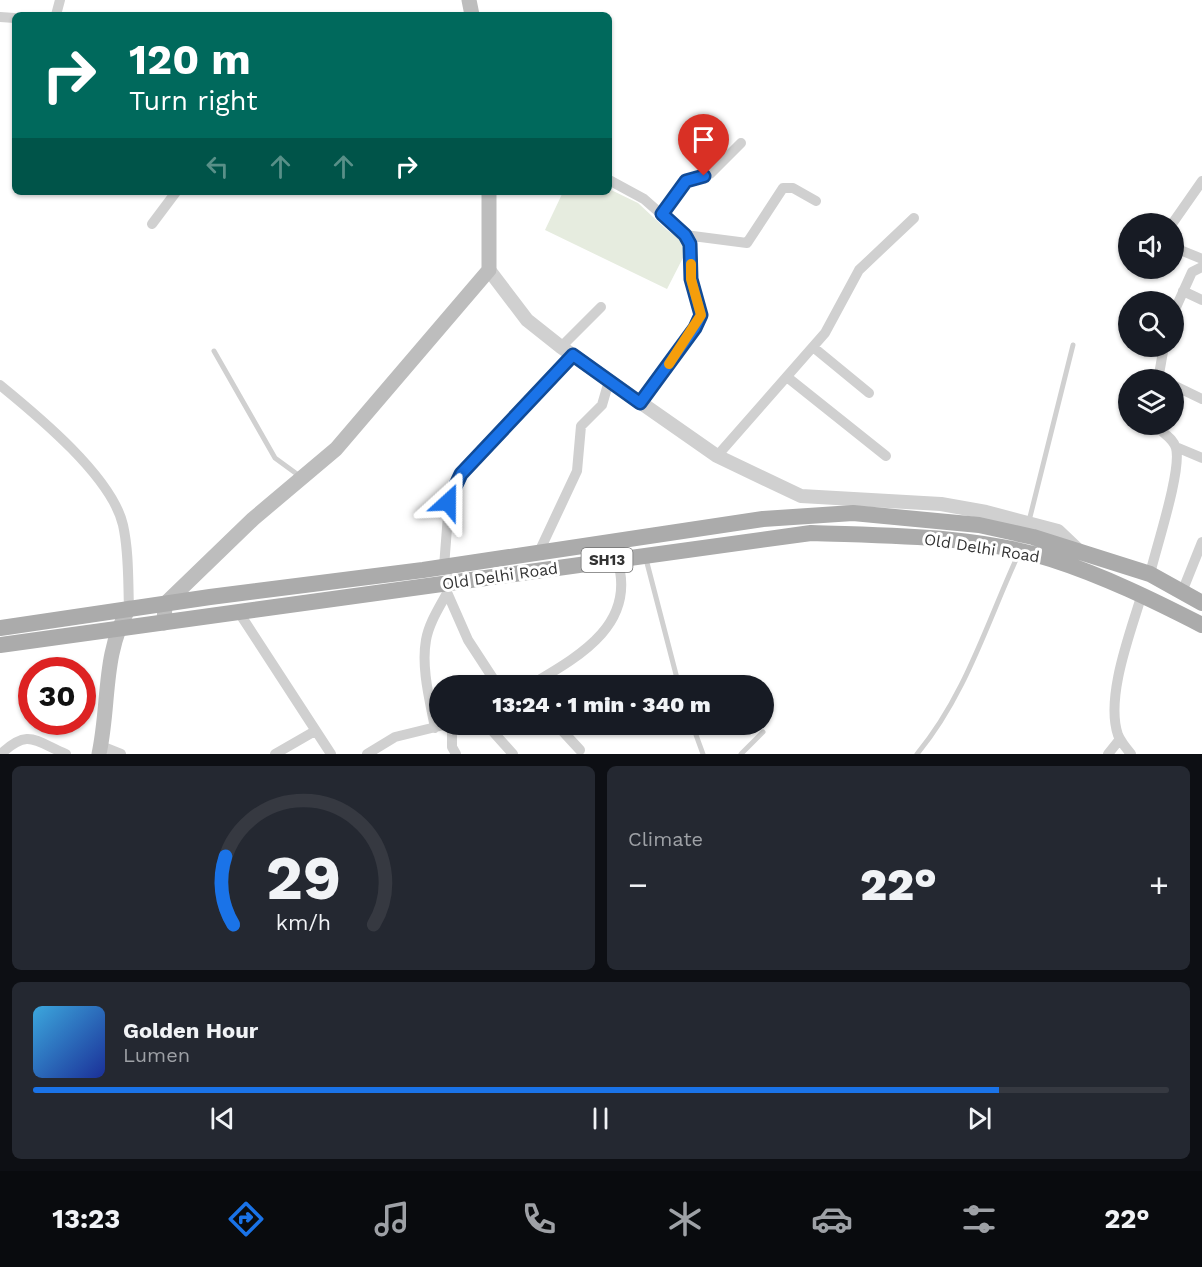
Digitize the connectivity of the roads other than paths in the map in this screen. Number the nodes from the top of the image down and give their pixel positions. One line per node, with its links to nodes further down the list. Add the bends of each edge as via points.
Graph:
1 (741, 143): 8 (street, via 710,174 686,181)
2 (612, 182): 8 (street)
3 (1202, 182): 7 (street)
4 (174, 195): 10 (street)
5 (489, 195): 15 (main road)
6 (816, 201): 11 (street, via 793,188 783,188 747,243)
7 (1180, 213)
8 (662, 214): 11 (street)
9 (914, 218): 21 (street, via 859,270 831,324)
10 (152, 224)
11 (685, 235): 30 (street, via 691,248 691,279 701,315)
12 (1184, 252): 13 (street)
13 (1202, 259)
14 (1202, 267): 16 (street, via 1192,272)
15 (489, 270): 23 (street, via 527,320); 36 (main road, via 336,449)
16 (1183, 291)
17 (1184, 291): 18 (street)
18 (1202, 300)
19 (601, 307): 23 (street)
20 (1073, 345): 37 (lane)
21 (813, 348): 24 (street); 28 (street)
22 (214, 351): 36 (lane, via 274,458)
23 (567, 351): 25 (street); 44 (street, via 455,483 448,502)
24 (787, 377): 33 (street); 34 (street)
25 (609, 381): 30 (street); 40 (street, via 602,405 581,426 577,471)
26 (0, 385): 51 (street, via 78,457 113,498 125,537)
27 (1184, 390): 29 (street)
28 (869, 393)
29 (1202, 399)
30 (640, 403): 33 (street)
31 (1165, 435): 32 (street)
32 (1176, 447): 35 (street); 45 (street, via 1176,470)
33 (717, 456): 37 (street, via 801,496 941,504)
34 (886, 456)
35 (1202, 458)
36 (302, 478): 50 (main road)
37 (1029, 521): 39 (street, via 1061,532)
38 (1202, 542): 47 (street)
39 (1078, 550): 40 (main road, Old Delhi Road / SH13, via 979,525 853,513 764,519); 45 (main road, Old Delhi Road / SH13)
40 (539, 552): 44 (main road, Old Delhi Road / SH13)
41 (1019, 552): 42 (main road, Old Delhi Road / SH13, via 936,538 811,533); 48 (main road, Old Delhi Road / SH13, via 1050,559); 82 (lane, via 962,687)
42 (644, 555): 43 (main road, Old Delhi Road / SH13); 60 (lane)
43 (617, 559): 46 (main road, Old Delhi Road / SH13); 59 (street, via 623,578 622,596 607,625 586,650)
44 (444, 567): 50 (main road, Old Delhi Road / SH13)
45 (1150, 574): 47 (main road, Old Delhi Road / SH13)
46 (445, 589): 52 (main road, Old Delhi Road / SH13); 58 (street, via 468,640); 61 (street, via 425,649)
47 (1182, 592): 49 (main road, Old Delhi Road / SH13)
48 (1142, 594): 54 (main road, Old Delhi Road / SH13); 69 (street, via 1117,688 1116,723)
49 (1202, 603)
50 (165, 604): 51 (main road, Old Delhi Road / SH13); 53 (main road)
51 (129, 608): 55 (main road, Old Delhi Road / SH13); 56 (main road)
52 (238, 611): 53 (main road, Old Delhi Road / SH13); 63 (street)
53 (164, 623): 56 (main road, Old Delhi Road / SH13)
54 (1202, 625)
55 (0, 628)
56 (117, 629): 57 (main road, Old Delhi Road / SH13); 70 (main road, via 108,670)
57 (0, 645)
58 (491, 675)
59 (548, 675)
60 (676, 675)
61 (429, 698)
62 (429, 729): 77 (street, via 395,737)
63 (315, 731): 75 (street); 76 (street)
64 (451, 735): 78 (street)
65 (496, 735): 79 (street)
66 (566, 735): 71 (street)
67 (696, 735): 80 (lane)
68 (760, 735): 81 (lane)
69 (1120, 739): 83 (street); 84 (street)
70 (100, 750): 74 (street)
71 (580, 750)
72 (1, 754): 73 (street, via 16,741 27,738)
73 (66, 754)
74 (121, 754)
75 (275, 754)
76 (331, 754)
77 (367, 754)
78 (456, 754)
79 (513, 754)
80 (703, 754)
81 (741, 754)
82 (917, 754)
83 (1108, 754)
84 (1131, 754)

